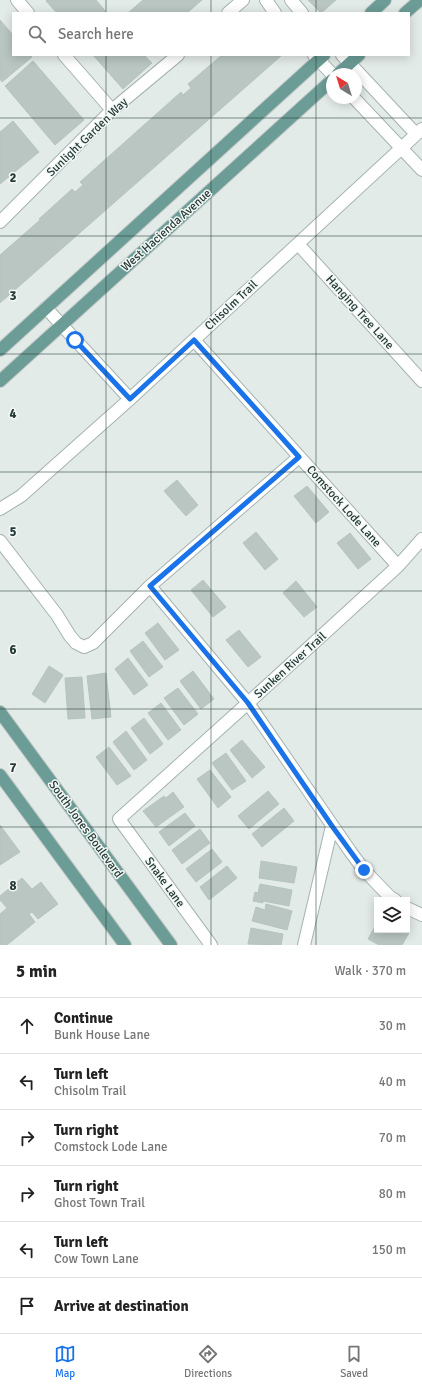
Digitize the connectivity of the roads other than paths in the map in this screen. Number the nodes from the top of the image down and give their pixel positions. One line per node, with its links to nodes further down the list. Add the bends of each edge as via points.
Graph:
1 (17, 0): 7 (street)
2 (243, 0): 8 (street)
3 (266, 0): 9 (street)
4 (291, 0): 10 (street)
5 (385, 0): 11 (main road)
6 (420, 0): 12 (main road)
7 (27, 12)
8 (229, 12)
9 (274, 12)
10 (301, 12)
11 (372, 12)
12 (406, 12)
13 (65, 56): 22 (street)
14 (177, 56): 22 (street, Sunlight Garden Way)
15 (356, 56): 17 (main road)
16 (319, 57): 18 (street); 28 (main road, West Hacienda Avenue)
17 (346, 59): 19 (main road); 23 (street)
18 (327, 68)
19 (341, 68)
20 (326, 85): 29 (main road, West Hacienda Avenue)
21 (360, 104): 24 (street)
22 (112, 110): 26 (street, Sunlight Garden Way)
23 (419, 132): 24 (street, Chisolm Trail)
24 (402, 148): 25 (street); 27 (street, Chisolm Trail)
25 (422, 170)
26 (0, 222)
27 (298, 244): 30 (street, Chisolm Trail); 33 (street, Hanging Tree Lane)
28 (46, 308): 29 (street); 31 (main road, West Hacienda Avenue)
29 (62, 325): 32 (main road, West Hacienda Avenue); 34 (street)
30 (194, 340): 34 (street, Chisolm Trail); 35 (street, Comstock Lode Lane)
31 (0, 350)
32 (0, 381)
33 (422, 381)
34 (130, 399): 36 (street, Chisolm Trail, via 20,496)
35 (299, 457): 39 (street, Comstock Lode Lane); 40 (street)
36 (0, 508)
37 (422, 539): 39 (street, Sunken River Trail)
38 (0, 541): 40 (street, via 70,636 84,648 94,643)
39 (398, 566): 41 (street, Sunken River Trail)
40 (150, 586): 41 (street)
41 (248, 703): 44 (street, Sunken River Trail); 45 (street)
42 (0, 712): 50 (main road, South Jones Boulevard)
43 (0, 775): 49 (main road)
44 (119, 819): 51 (street, Snake Lane)
45 (332, 826): 46 (street, via 364,870); 52 (street)
46 (390, 897)
47 (410, 909): 48 (street)
48 (422, 915)
49 (125, 945)
50 (172, 945)
51 (211, 945)
52 (304, 945)

